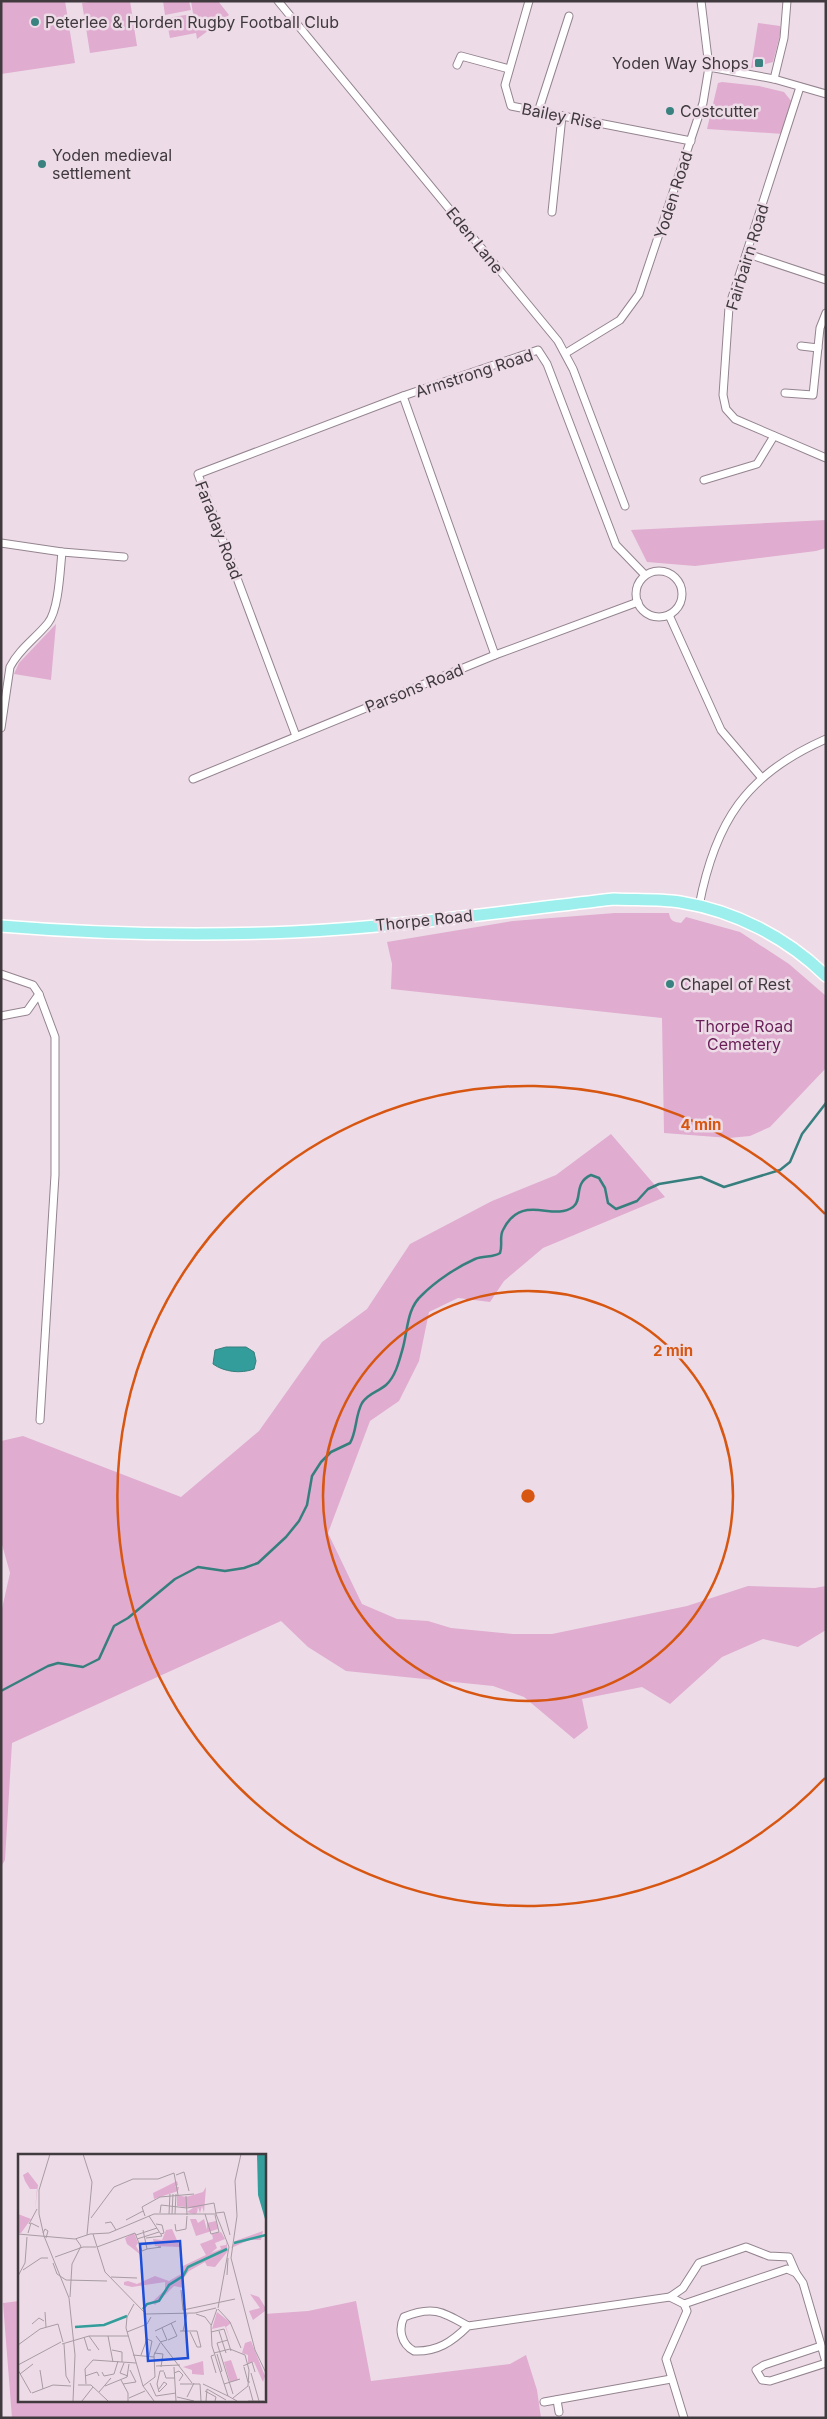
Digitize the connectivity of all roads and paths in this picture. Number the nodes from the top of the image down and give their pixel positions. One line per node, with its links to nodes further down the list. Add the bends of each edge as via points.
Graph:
1 (278, 1): 21 (street, Eden Lane)
2 (529, 1): 8 (street, Bailey Rise)
3 (701, 1): 7 (street, Yoden Road)
4 (787, 1): 9 (street, via 784,38)
5 (569, 16): 12 (street)
6 (457, 65): 8 (street, via 461,56)
7 (709, 67): 9 (street); 14 (street, Yoden Road, via 703,103)
8 (509, 69): 12 (street, Bailey Rise, via 505,85 511,106)
9 (774, 79): 10 (street)
10 (800, 87): 11 (street); 16 (street, Fairbairn Road)
11 (826, 94)
12 (538, 112): 13 (street, Bailey Rise)
13 (562, 116): 14 (street, Bailey Rise); 15 (street)
14 (691, 141): 21 (street, Yoden Road, via 640,294 620,320)
15 (552, 212)
16 (748, 254): 17 (street); 24 (street, Fairbairn Road, via 729,307 723,395 726,409 735,419)
17 (826, 280)
18 (826, 313): 20 (street, via 820,328)
19 (801, 346): 20 (street)
20 (818, 348): 22 (street, via 813,395)
21 (566, 353): 27 (street, Eden Lane)
22 (785, 393)
23 (403, 396): 31 (street, Armstrong Road, via 538,350 547,364 616,545); 34 (street, Armstrong Road); 36 (street, Faraday Road, via 198,474)
24 (774, 436): 25 (street, Fairbairn Road); 26 (street, via 758,464)
25 (826, 458)
26 (704, 480)
27 (625, 506)
28 (1, 543): 29 (street)
29 (62, 552): 30 (street); 35 (street, via 54,612 10,667)
30 (124, 557)
31 (645, 575): 32 (street, via 636,590); 33 (street, via 664,571 678,580 682,596 680,604)
32 (638, 602): 33 (street, via 646,613 653,616); 34 (street, Parsons Road)
33 (669, 615): 38 (street, via 722,730)
34 (495, 655): 36 (street, Parsons Road)
35 (1, 728)
36 (296, 736): 39 (street, Parsons Road)
37 (826, 739): 38 (street, via 800,750)
38 (761, 777): 40 (street, via 738,804 714,845)
39 (193, 779)
40 (699, 906): 41 (main road, Thorpe Road, via 678,902 614,900 293,932 166,935); 43 (main road, Thorpe Road, via 728,914 762,930 809,959)
41 (1, 926)
42 (1, 974): 44 (street, via 33,985)
43 (826, 976)
44 (39, 994): 45 (street, via 27,1011); 46 (street, via 55,1037 55,1175)
45 (1, 1016)
46 (40, 1420)
47 (796, 2273): 48 (street, via 789,2256 769,2256 746,2246 699,2262 683,2288); 49 (street, via 787,2269); 51 (street, via 803,2283)
48 (670, 2297): 49 (street); 50 (street)
49 (684, 2304): 53 (street, via 687,2311 666,2359)
50 (468, 2326): 50 (street, via 442,2347 431,2350 414,2351 408,2348 401,2336 404,2317 414,2313 440,2311)
51 (821, 2346): 52 (street); 52 (street, via 756,2370 762,2380 770,2381)
52 (826, 2363)
53 (671, 2379): 54 (street); 57 (street)
54 (557, 2400): 55 (street); 56 (street)
55 (544, 2402)
56 (559, 2412)
57 (684, 2418)

